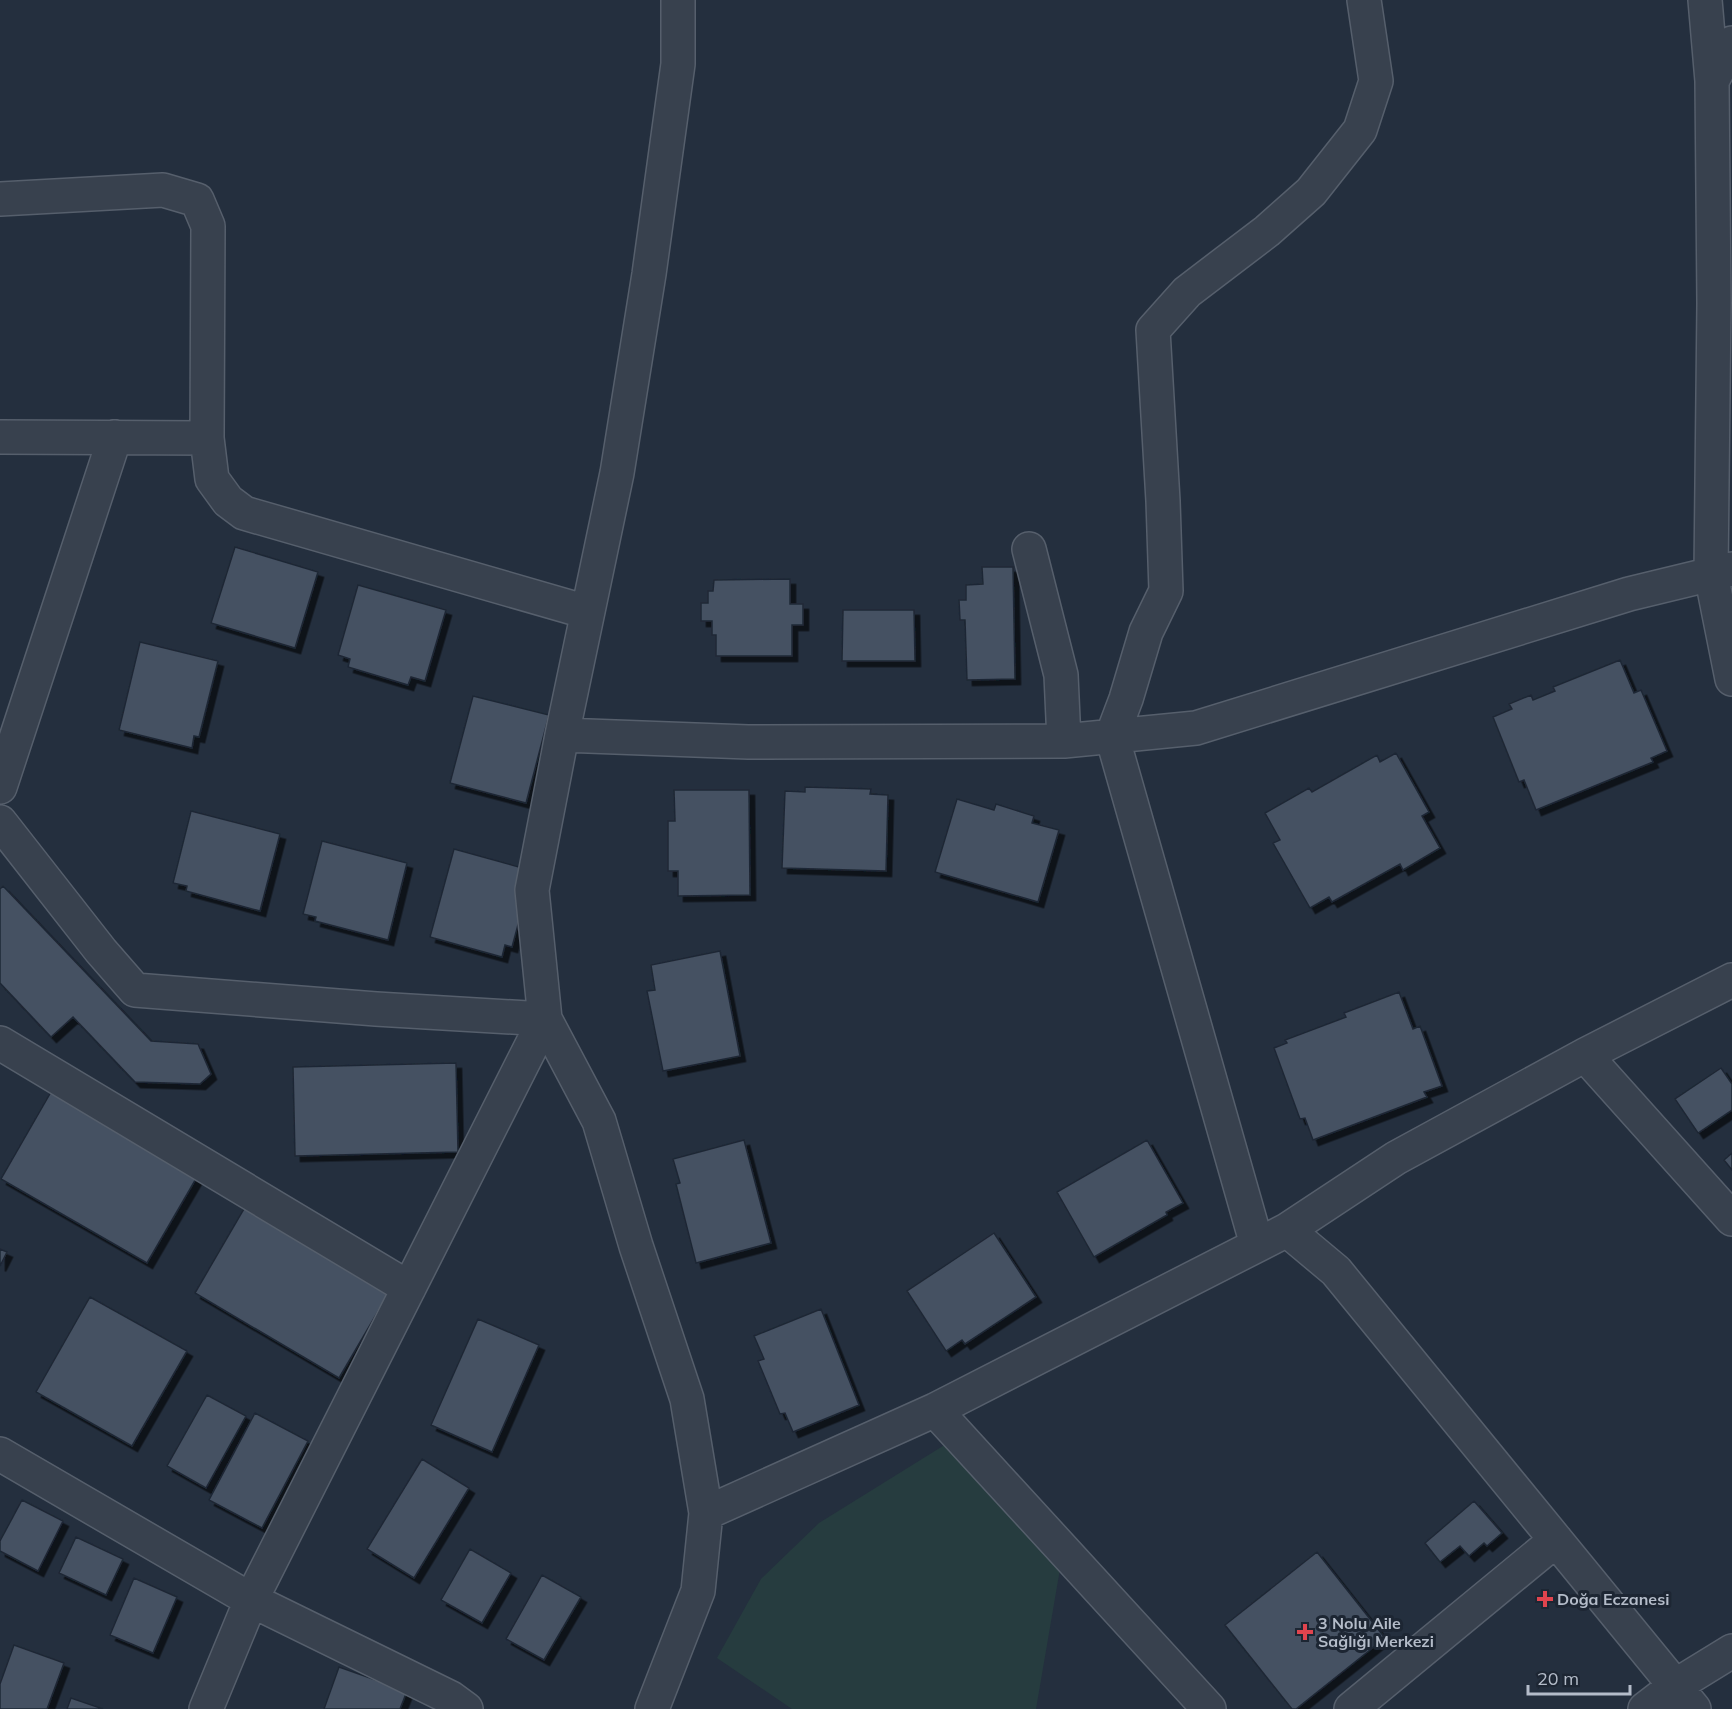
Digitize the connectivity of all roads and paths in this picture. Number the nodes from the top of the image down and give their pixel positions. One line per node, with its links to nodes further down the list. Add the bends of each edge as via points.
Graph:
1 (678, 0): 13 (street, via 678,64 649,274 617,473)
2 (1364, 0): 16 (street, via 1376,81 1360,130 1311,192 1187,292 1153,330 1166,591 1146,632)
3 (1705, 0): 5 (street)
4 (1732, 43): 5 (street)
5 (1712, 81): 7 (street)
6 (0, 199): 10 (street, via 164,190 197,200 208,226)
7 (1723, 303): 12 (street)
8 (0, 437): 9 (street)
9 (115, 437): 10 (street); 18 (street)
10 (207, 438): 13 (street, via 212,479 228,501 244,513)
11 (1029, 549): 17 (street, via 1061,675)
12 (1722, 571): 14 (street); 16 (street, via 1629,594 1196,728)
13 (587, 612): 15 (street)
14 (1732, 679)
15 (562, 735): 17 (street, via 748,742); 21 (street, via 532,890)
16 (1112, 736): 17 (street); 26 (street)
17 (1064, 741)
18 (0, 787)
19 (0, 822): 21 (street, via 135,990)
20 (1732, 980): 23 (street)
21 (545, 1019): 27 (street); 30 (street, via 599,1121 687,1399)
22 (0, 1043): 27 (street)
23 (1586, 1055): 24 (street); 25 (street, via 1396,1158)
24 (1732, 1220)
25 (1287, 1230): 26 (street); 31 (street, via 1336,1271)
26 (1257, 1245): 28 (street)
27 (410, 1288): 32 (street)
28 (935, 1410): 30 (street); 38 (street)
29 (0, 1454): 32 (street)
30 (706, 1513): 37 (street, via 698,1591)
31 (1556, 1540): 34 (street); 39 (street)
32 (251, 1600): 35 (street); 36 (street, via 452,1698)
33 (1732, 1652): 34 (street)
34 (1685, 1697): 40 (street)
35 (206, 1709)
36 (466, 1709)
37 (652, 1709)
38 (1209, 1709)
39 (1350, 1709)
40 (1645, 1709)

